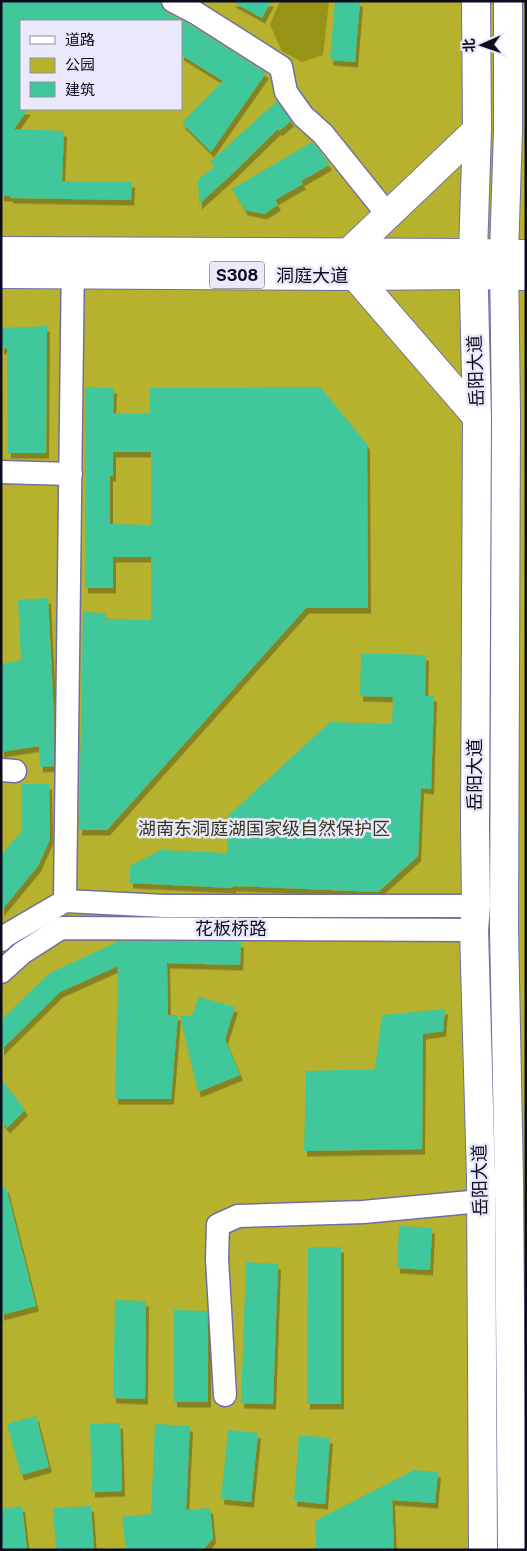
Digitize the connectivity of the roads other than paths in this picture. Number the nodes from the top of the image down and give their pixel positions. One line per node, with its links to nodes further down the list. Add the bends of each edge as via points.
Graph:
1 (173, 1): 6 (street, via 281,67 286,92 303,116 323,134)
2 (476, 1): 4 (main road, 岳阳大道)
3 (508, 1): 5 (main road, 岳阳大道)
4 (477, 130): 6 (main road); 10 (main road, 岳阳大道)
5 (517, 148): 11 (main road, 岳阳大道)
6 (388, 215): 9 (main road)
7 (1, 251): 8 (main road, 洞庭大道 / S308)
8 (73, 263): 9 (main road, 洞庭大道 / S308); 12 (main road, 洞庭大道 / S308); 16 (street)
9 (352, 264): 10 (main road, 洞庭大道 / S308); 14 (main road)
10 (473, 264): 11 (main road, S308); 14 (main road, 岳阳大道)
11 (515, 265): 13 (main road, 岳阳大道)
12 (1, 274)
13 (516, 381): 21 (main road, 岳阳大道, via 504,930)
14 (477, 417): 18 (main road, 岳阳大道)
15 (1, 472): 16 (street)
16 (71, 474): 17 (street)
17 (65, 901): 18 (street, 花板桥路); 19 (street)
18 (475, 918): 20 (street, 花板桥路, via 61,928 22,953); 22 (main road, 岳阳大道)
19 (5, 931)
20 (1, 972)
21 (517, 1182): 25 (main road, 岳阳大道)
22 (481, 1202): 23 (street, via 363,1212 238,1216 218,1225); 24 (main road, 岳阳大道)
23 (224, 1395)
24 (483, 1550)
25 (512, 1550)

